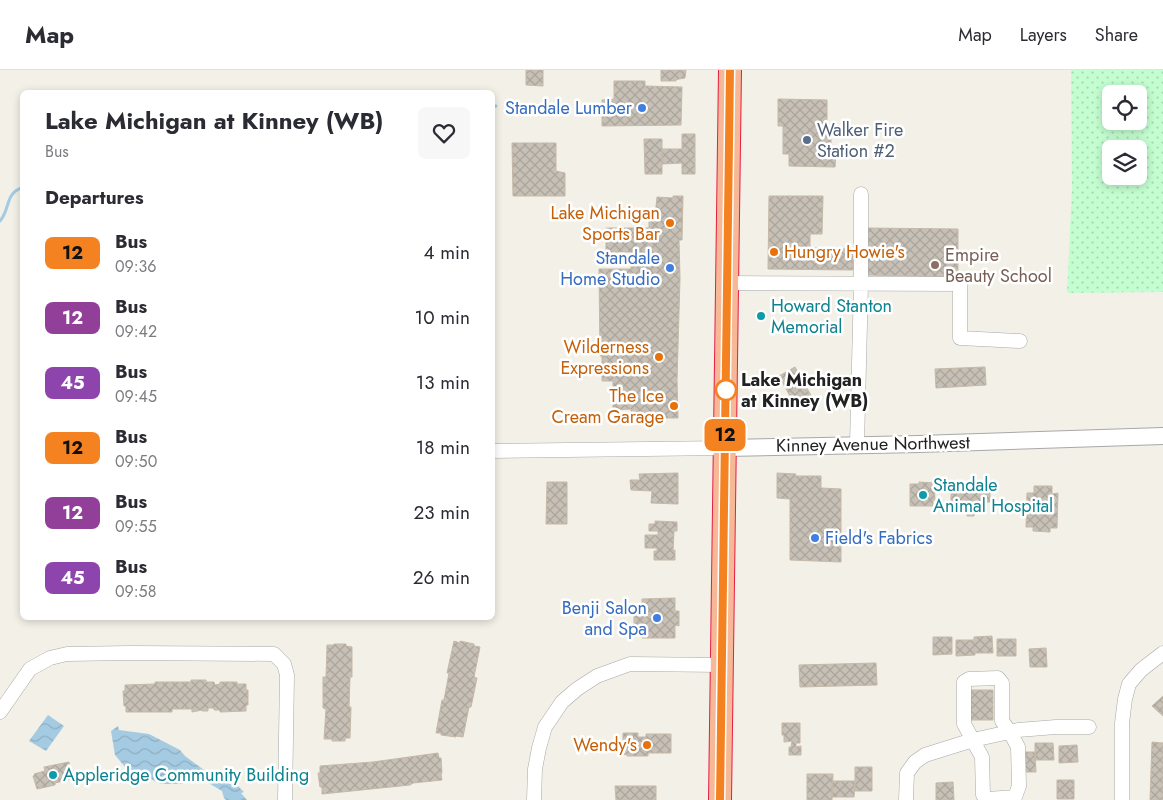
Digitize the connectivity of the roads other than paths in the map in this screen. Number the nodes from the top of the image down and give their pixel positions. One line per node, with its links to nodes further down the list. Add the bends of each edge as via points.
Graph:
1 (730, 70): 3 (highway)
2 (862, 194): 4 (street)
3 (727, 283): 4 (street); 8 (highway)
4 (861, 283): 5 (street, via 960,284 960,338); 7 (street)
5 (1020, 341)
6 (1163, 436): 7 (street, Kinney Avenue Northwest)
7 (857, 445): 8 (street, Kinney Avenue Northwest)
8 (725, 448): 9 (street, Kinney Avenue Northwest); 11 (highway)
9 (495, 451)
10 (1163, 653): 20 (street, via 1129,684 1122,723)
11 (722, 665): 17 (street, via 630,664 597,676 577,689 562,702 545,727 535,769); 18 (highway)
12 (0, 712): 16 (street, via 30,669 50,658 67,654 274,654 284,664 287,675)
13 (1089, 727): 14 (street)
14 (1010, 732): 15 (street); 15 (street, via 1002,721 1002,683 998,678 969,679 964,682 964,724); 15 (street, via 1018,747 1019,786 1015,797 988,799 983,795 982,757)
15 (973, 740): 19 (street, via 925,755 915,762 908,773)
16 (285, 800)
17 (534, 800)
18 (720, 800)
19 (906, 800)
20 (1122, 800)

